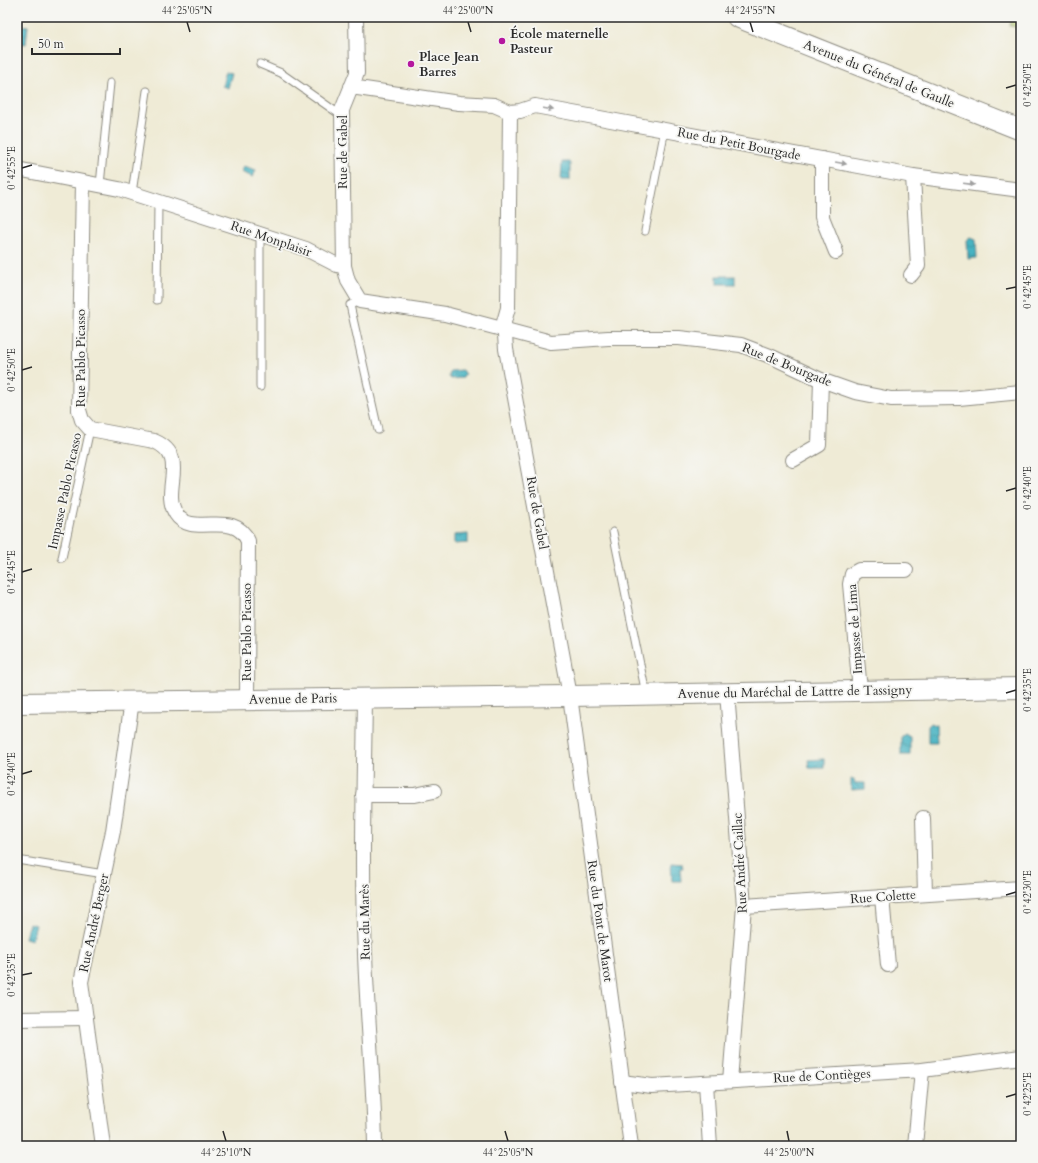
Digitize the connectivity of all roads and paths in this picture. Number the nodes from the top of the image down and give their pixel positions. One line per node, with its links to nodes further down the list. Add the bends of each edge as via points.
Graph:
1 (356, 17): 5 (street, Rue de Gabel, via 357,69)
2 (737, 17): 10 (main road, Avenue du Général de Gaulle)
3 (260, 64): 8 (lane, via 281,73)
4 (110, 83): 15 (lane)
5 (352, 87): 7 (street, via 459,103 494,105); 8 (street, Rue de Gabel)
6 (147, 91): 17 (lane)
7 (510, 112): 9 (street, Rue du Petit Bourgade, one-way to 9, via 535,106); 26 (street, Rue de Gabel, via 508,308 504,322)
8 (342, 116): 22 (street, Rue de Gabel)
9 (665, 129): 11 (street, Rue du Petit Bourgade); 19 (lane)
10 (1021, 130)
11 (822, 159): 13 (street, Rue du Petit Bourgade, one-way to 13); 21 (street, via 822,217)
12 (17, 169): 14 (street, Rue Monplaisir)
13 (914, 176): 16 (street, Rue du Petit Bourgade, one-way to 16); 23 (street, via 918,266)
14 (83, 182): 15 (street, Rue Monplaisir); 30 (street, Rue Pablo Picasso, via 79,410 82,420)
15 (100, 185): 17 (street, Rue Monplaisir)
16 (1021, 190)
17 (132, 193): 18 (street, Rue Monplaisir)
18 (158, 202): 20 (street, Rue Monplaisir); 24 (lane)
19 (645, 231)
20 (260, 234): 22 (street, Rue Monplaisir, via 306,249); 28 (lane)
21 (836, 252)
22 (344, 266): 25 (street, via 348,281)
23 (911, 274)
24 (157, 300)
25 (360, 301): 26 (street, via 445,314); 31 (lane, via 350,305)
26 (505, 330): 27 (street, Rue de Bourgade, via 551,342 608,338 679,338 741,345); 40 (street, Rue de Gabel, via 506,349)
27 (821, 380): 29 (street, Rue de Bourgade, via 855,392 891,399 959,398); 32 (street, via 820,445)
28 (260, 387)
29 (1021, 392)
30 (90, 429): 34 (lane, Impasse Pablo Picasso); 42 (street, Rue Pablo Picasso, via 163,445 170,453 173,464 172,505 176,515 193,524 235,526 244,532 248,541)
31 (378, 430)
32 (793, 460)
33 (613, 532): 39 (lane)
34 (62, 558)
35 (906, 570): 37 (street, Impasse de Lima, via 859,570 852,574 850,584)
36 (1021, 688): 37 (main road, Avenue du Maréchal de Lattre de Tassigny)
37 (860, 691): 38 (main road, Avenue du Maréchal de Lattre de Tassigny)
38 (727, 693): 39 (main road, Avenue du Maréchal de Lattre de Tassigny); 53 (street, Rue André Caillac)
39 (646, 694): 40 (main road, Avenue du Maréchal de Lattre de Tassigny)
40 (570, 696): 41 (main road, Avenue de Paris); 60 (street, Rue du Pont de Marot)
41 (365, 698): 42 (main road, Avenue de Paris); 46 (street, Rue du Marès)
42 (247, 700): 43 (main road, Avenue de Paris)
43 (132, 701): 44 (main road, Avenue de Paris); 49 (street, Rue André Berger, via 113,831)
44 (17, 703)
45 (434, 791): 46 (street, via 415,795)
46 (364, 795): 63 (street, Rue du Marès, via 364,952)
47 (923, 818): 51 (street)
48 (17, 860): 49 (lane)
49 (104, 874): 55 (street, Rue André Berger, via 81,982)
50 (1021, 888): 51 (street, Rue Colette)
51 (925, 894): 52 (street, Rue Colette)
52 (882, 897): 53 (street, Rue Colette); 54 (street)
53 (744, 906): 59 (street, Rue André Caillac)
54 (888, 965)
55 (86, 1018): 56 (street); 62 (street, Rue André Berger)
56 (17, 1019)
57 (1021, 1057): 58 (street, Rue de Contièges)
58 (922, 1070): 59 (street, Rue de Contièges); 66 (street)
59 (730, 1081): 61 (street, Rue de Contièges)
60 (622, 1082): 61 (street, Rue de Contièges, via 652,1086); 64 (street, Rue du Pont de Marot)
61 (706, 1083): 65 (street)
62 (103, 1146)
63 (375, 1146)
64 (631, 1146)
65 (710, 1146)
66 (915, 1146)

